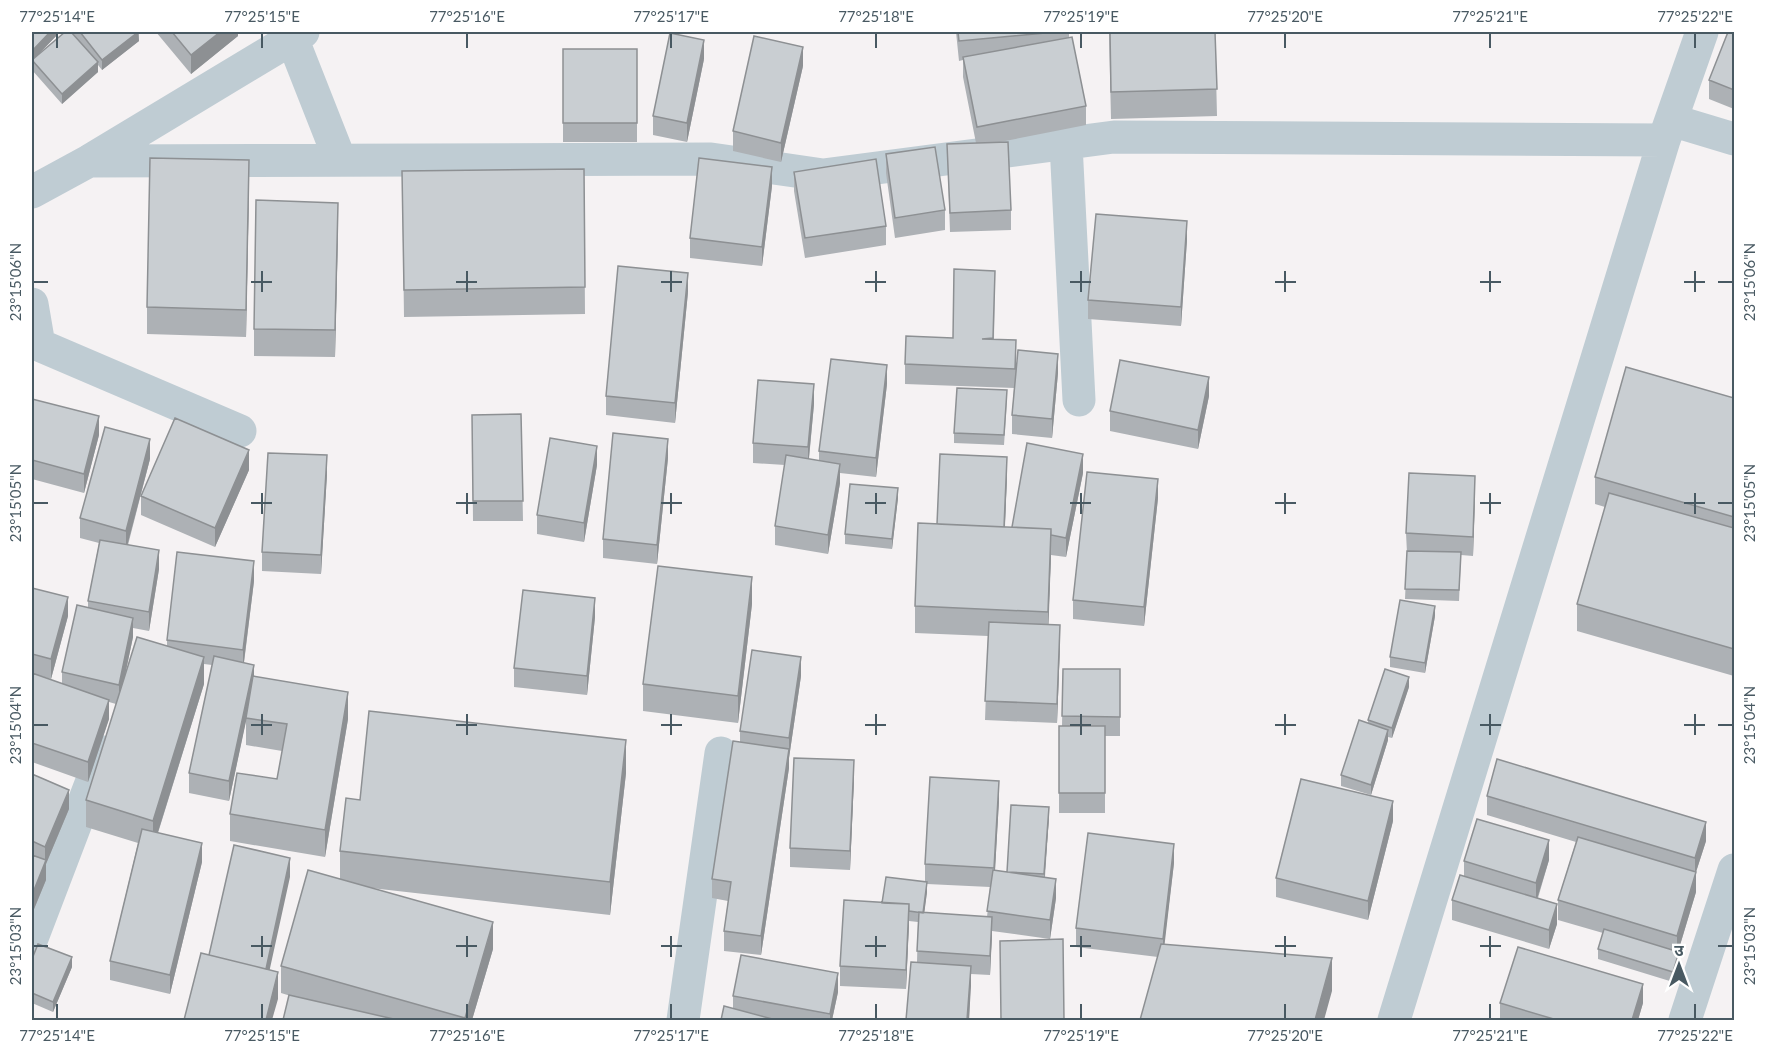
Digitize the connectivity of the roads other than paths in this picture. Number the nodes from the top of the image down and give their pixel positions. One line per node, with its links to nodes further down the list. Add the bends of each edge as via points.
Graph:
1 (1702, 32): 3 (street)
2 (298, 35): 6 (street); 7 (street)
3 (1667, 130): 4 (street); 5 (street, via 1113,137); 17 (street)
4 (1734, 139)
5 (1066, 144): 6 (street, via 823,176 711,159); 10 (street)
6 (340, 160): 7 (street)
7 (89, 161): 8 (street)
8 (32, 192)
9 (32, 304): 11 (street, via 39,345)
10 (1079, 400)
11 (240, 431)
12 (103, 752): 15 (street)
13 (721, 753): 16 (street)
14 (1734, 870): 18 (street)
15 (32, 938)
16 (683, 1020)
17 (1394, 1020)
18 (1685, 1020)

